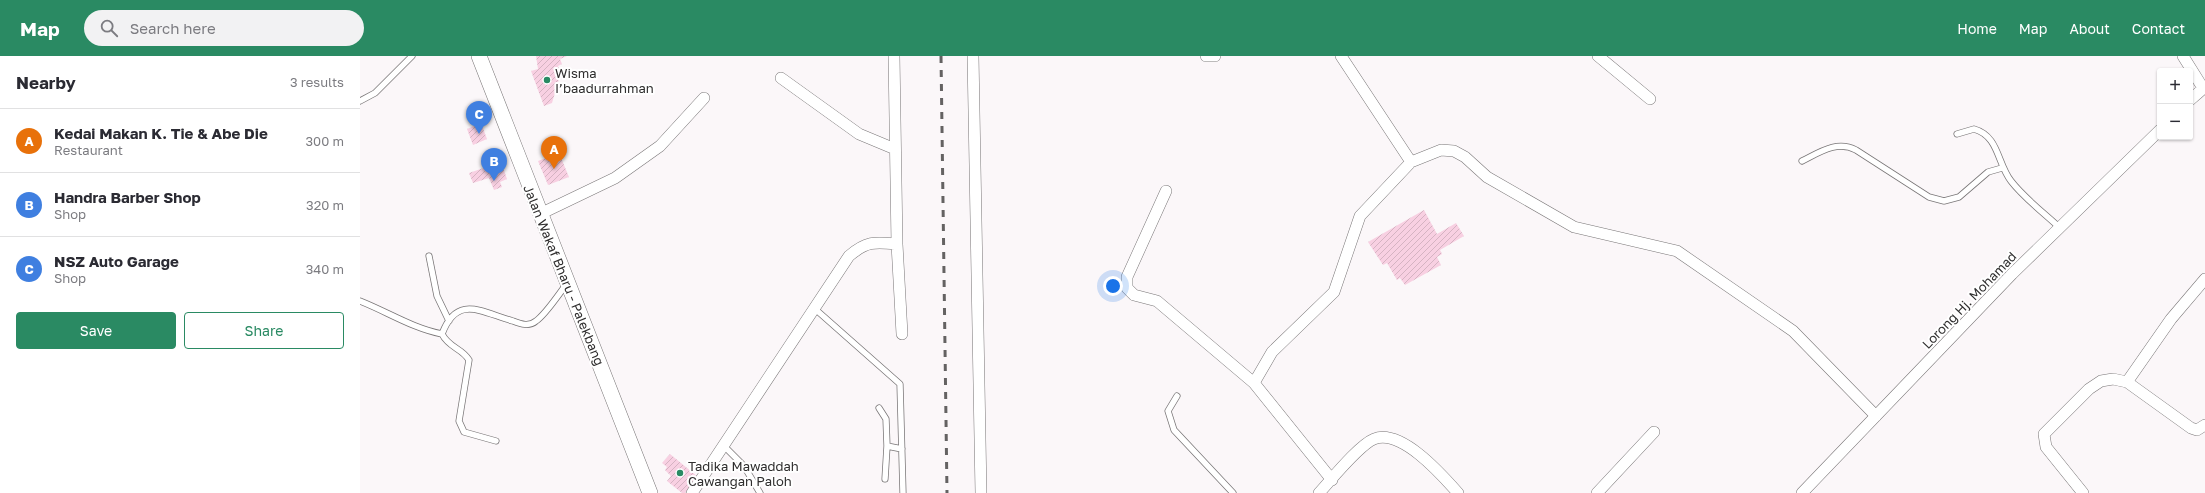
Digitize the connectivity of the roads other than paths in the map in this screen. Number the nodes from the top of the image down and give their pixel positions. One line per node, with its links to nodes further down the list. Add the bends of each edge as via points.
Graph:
1 (412, 56): 15 (lane, via 375,93)
2 (479, 56): 23 (main road, Jalan Wakaf Bharu - Palekbang)
3 (894, 56): 18 (street)
4 (973, 56): 51 (street)
5 (1206, 56): 6 (street)
6 (1215, 56)
7 (1341, 56): 20 (street)
8 (1598, 56): 14 (street)
9 (2182, 56): 11 (street)
10 (781, 78): 18 (street, via 859,134)
11 (2204, 87): 12 (street)
12 (2193, 97)
13 (704, 98): 23 (street, via 660,146 615,178)
14 (1650, 99)
15 (360, 102)
16 (2157, 133): 24 (street, Lorong Hj. Mohamad)
17 (1957, 134): 21 (lane, via 1974,129 1985,133 1993,141)
18 (895, 149): 25 (street)
19 (1802, 161): 21 (lane, via 1833,146 1845,146 1856,150 1929,197 1944,201 1959,197 1988,172)
20 (1411, 162): 35 (street, via 1360,216 1334,292 1272,352); 38 (street, via 1441,150 1454,151 1488,177 1574,227 1678,251 1791,329)
21 (2002, 168): 24 (lane, via 2012,182)
22 (1166, 191): 35 (street, via 1127,277 1127,288 1134,295 1157,301)
23 (540, 214): 28 (main road, Jalan Wakaf Bharu - Palekbang)
24 (2060, 228): 38 (street, Lorong Hj. Mohamad, via 2012,274)
25 (897, 244): 30 (street, via 876,242 861,246 849,256); 33 (street)
26 (429, 256): 31 (lane, via 437,296)
27 (2205, 279): 34 (street, via 2171,319)
28 (568, 284): 31 (lane, via 536,321 526,325 466,308 455,312); 47 (main road, Jalan Wakaf Bharu - Palekbang)
29 (360, 301): 32 (lane, via 411,325)
30 (814, 308): 42 (street); 44 (lane, via 899,381)
31 (449, 321): 32 (lane)
32 (442, 334): 41 (lane, via 446,343 466,354 469,360 458,421 464,432)
33 (902, 334)
34 (2127, 382): 39 (street, via 2190,428 2197,430); 57 (street, via 2107,380 2089,389 2044,434 2046,447)
35 (1254, 383): 46 (street)
36 (1177, 396): 52 (lane, via 1168,411 1174,430)
37 (879, 408): 43 (lane, via 886,419)
38 (1876, 416): 56 (street, Lorong Hj. Mohamad)
39 (2205, 425)
40 (1654, 432): 55 (street)
41 (496, 441)
42 (723, 445): 48 (street); 49 (lane, via 744,466)
43 (887, 446): 44 (lane); 45 (lane)
44 (902, 449): 50 (lane)
45 (885, 479)
46 (1332, 480): 53 (street); 54 (street, via 1368,443 1385,437 1399,442 1431,462)
47 (650, 493)
48 (692, 493)
49 (760, 493)
50 (903, 493)
51 (981, 493)
52 (1234, 493)
53 (1319, 493)
54 (1458, 493)
55 (1597, 493)
56 (1802, 493)
57 (2083, 493)

